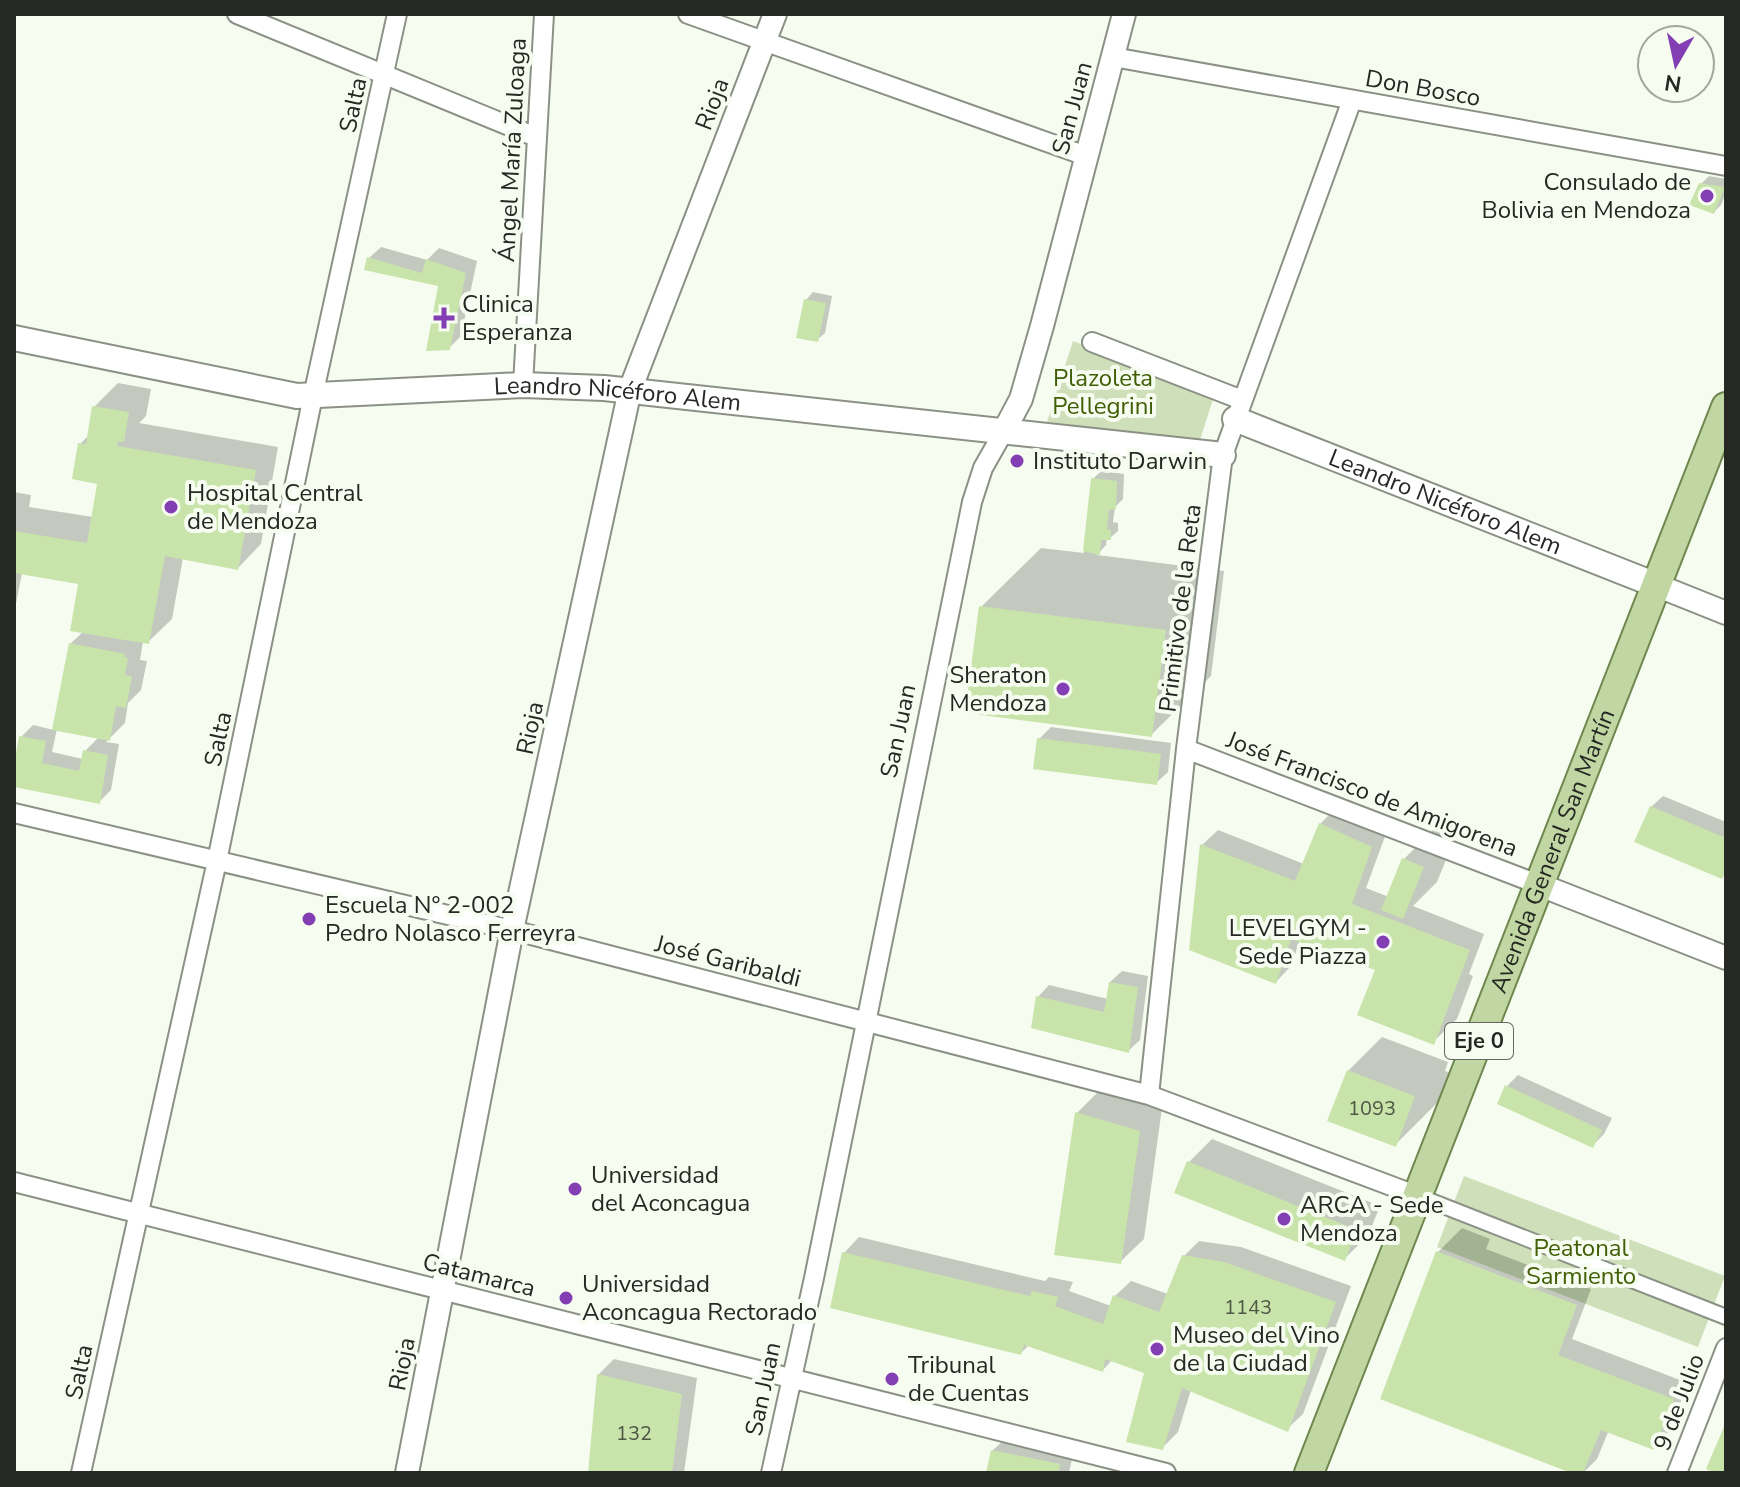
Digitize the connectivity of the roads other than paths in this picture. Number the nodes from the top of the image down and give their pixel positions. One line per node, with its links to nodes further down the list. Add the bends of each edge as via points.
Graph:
1 (237, 14): 9 (street)
2 (397, 14): 9 (street, Salta)
3 (544, 14): 11 (street, Ángel María Zuloaga)
4 (688, 14): 7 (street)
5 (775, 14): 7 (street, Rioja)
6 (1124, 14): 8 (street, San Juan)
7 (764, 41): 12 (street); 17 (street, Rioja)
8 (1113, 57): 10 (street, Don Bosco); 12 (street, San Juan)
9 (384, 75): 11 (street); 18 (street, Salta)
10 (1352, 100): 13 (street, Don Bosco); 20 (street, Primitivo de la Reta)
11 (536, 137): 16 (street, Ángel María Zuloaga)
12 (1086, 156): 21 (street, San Juan, via 1021,399)
13 (1726, 166)
14 (14, 338): 18 (main road, Leandro Nicéforo Alem)
15 (1092, 342): 20 (street)
16 (523, 385): 17 (main road, Leandro Nicéforo Alem); 18 (main road, Leandro Nicéforo Alem)
17 (630, 390): 21 (main road, Leandro Nicéforo Alem); 29 (street, Rioja)
18 (313, 396): 27 (street, Salta)
19 (1726, 407): 23 (main road, Avenida General San Martín / Eje 0)
20 (1238, 409): 22 (street, Primitivo de la Reta); 23 (main road, Leandro Nicéforo Alem)
21 (1004, 431): 22 (main road, Leandro Nicéforo Alem); 31 (street, San Juan, via 972,502)
22 (1223, 455): 25 (street, Primitivo de la Reta)
23 (1656, 585): 24 (street); 28 (main road, Avenida General San Martín / Eje 0)
24 (1726, 613)
25 (1186, 749): 28 (street, José Francisco de Amigorena); 32 (street, Primitivo de la Reta)
26 (14, 813): 27 (street, José Garibaldi)
27 (217, 861): 29 (street, José Garibaldi); 35 (street, Salta)
28 (1540, 885): 30 (street); 34 (main road, Avenida General San Martín / Eje 0)
29 (512, 930): 31 (street, José Garibaldi); 36 (street, Rioja)
30 (1726, 958)
31 (865, 1022): 32 (street, José Garibaldi); 39 (street, San Juan)
32 (1149, 1095): 34 (street, José Garibaldi)
33 (14, 1182): 35 (street, Catamarca)
34 (1418, 1196): 37 (street); 44 (main road, Avenida General San Martín / Eje 0)
35 (138, 1213): 36 (street, Catamarca); 40 (street, Salta)
36 (443, 1291): 39 (street, Catamarca); 41 (street, Rioja)
37 (1726, 1317)
38 (1726, 1348): 45 (street, 9 de Julio)
39 (792, 1378): 42 (street, San Juan); 43 (street, Catamarca)
40 (81, 1473)
41 (407, 1473)
42 (771, 1473)
43 (1166, 1473)
44 (1309, 1473)
45 (1677, 1473)

